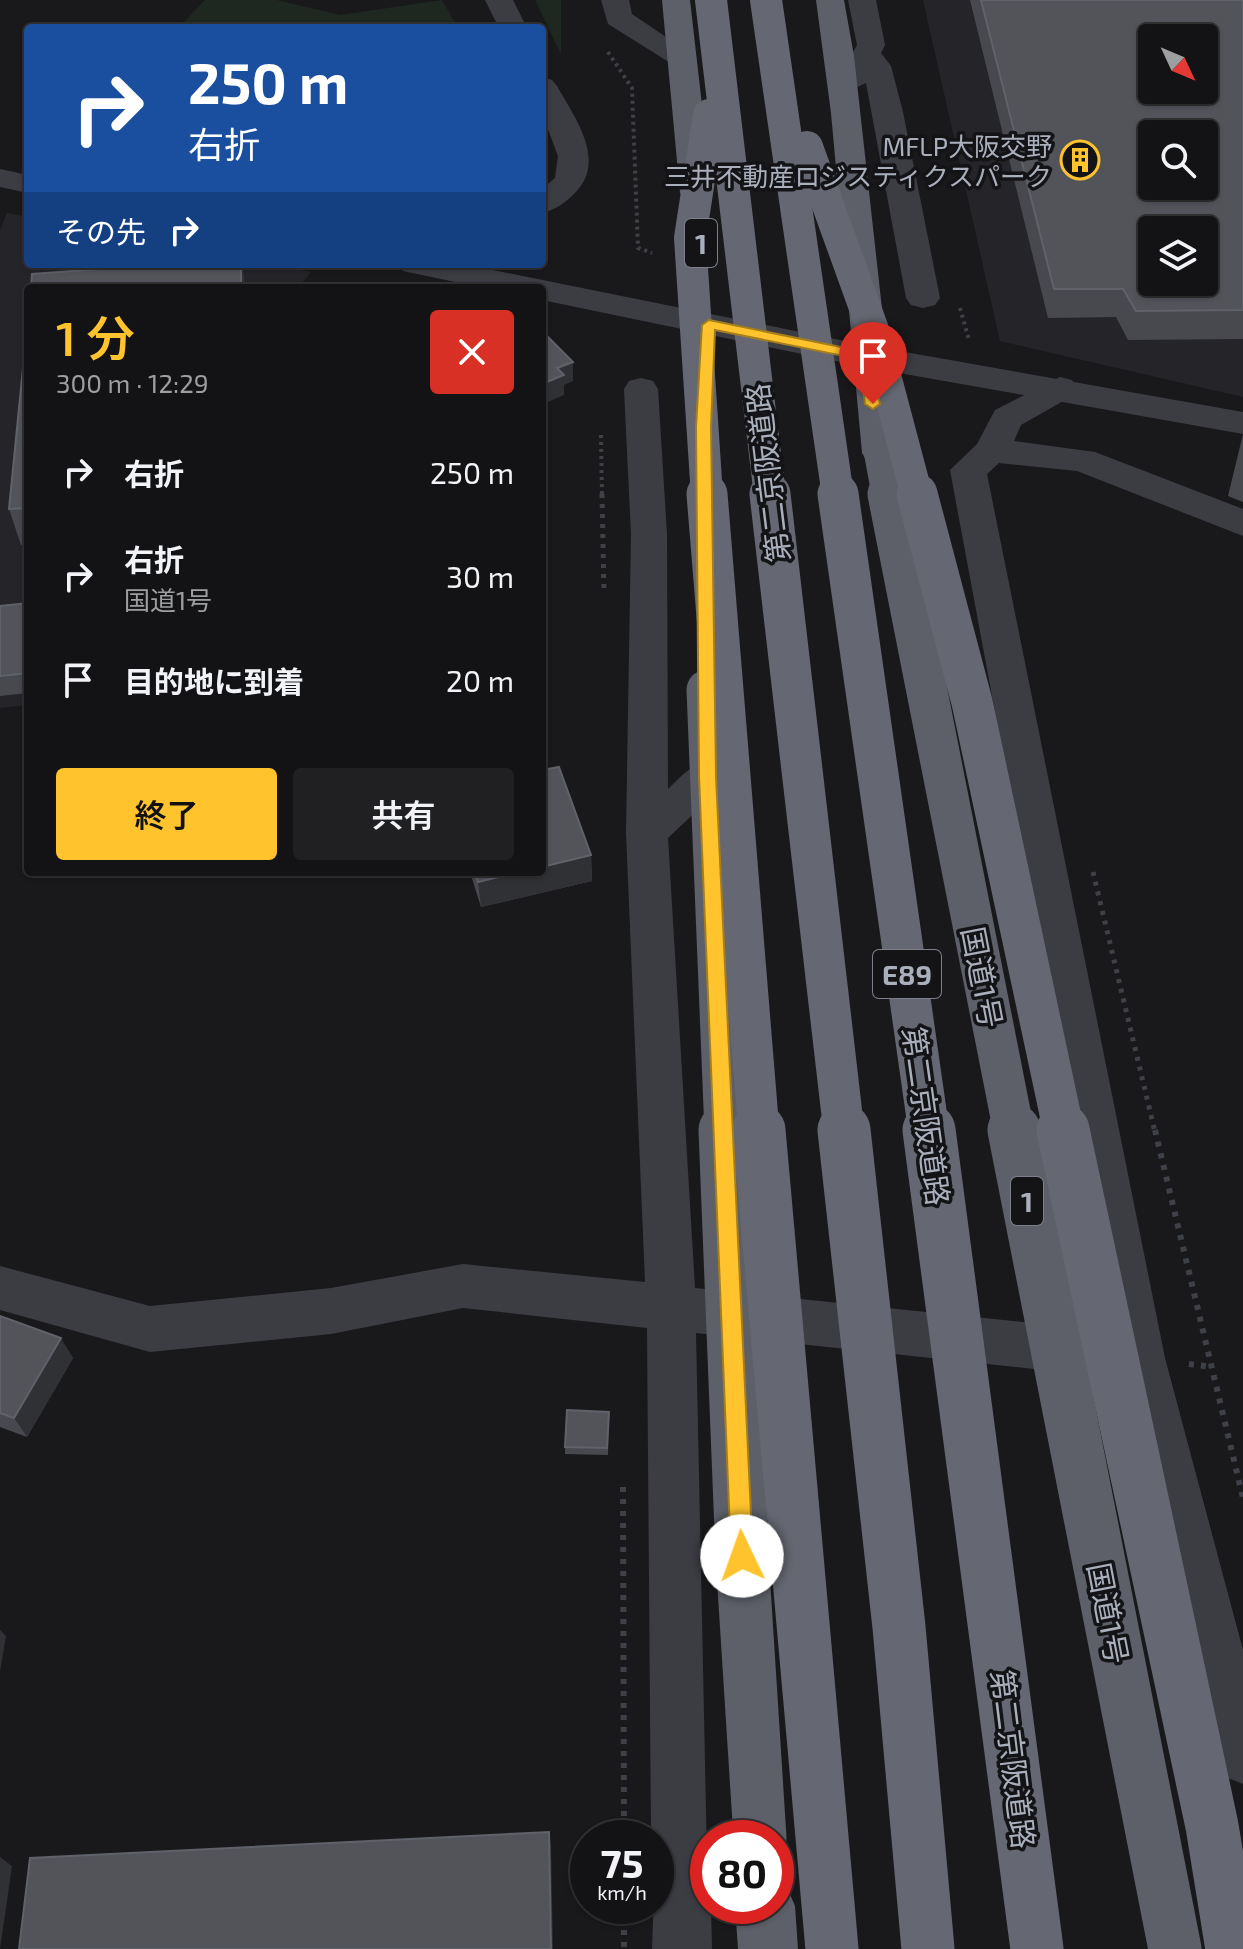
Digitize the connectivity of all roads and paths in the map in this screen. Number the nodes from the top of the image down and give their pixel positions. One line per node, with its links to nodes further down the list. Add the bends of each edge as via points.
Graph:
1 (499, 0): 8 (street)
2 (615, 0): 11 (street, via 618,18)
3 (676, 0): 11 (highway, 1)
4 (711, 0): 11 (highway, 第二京阪道路 / E89, bridge)
5 (766, 0): 10 (highway, 第二京阪道路 / E89, bridge)
6 (830, 0): 12 (highway, 国道1号 / 1)
7 (862, 0): 9 (street, via 871,45)
8 (511, 24)
9 (868, 55): 12 (street); 20 (street, via 888,112)
10 (774, 56): 42 (highway, 第二京阪道路 / E89, bridge, via 909,986); 44 (highway, bridge, via 873,330 972,702 1212,1826)
11 (700, 58): 21 (highway, 1); 40 (highway, bridge, via 692,297 729,790); 41 (highway, 第二京阪道路 / E89, bridge, via 874,1394)
12 (846, 90): 22 (highway, 国道1号 / 1)
13 (546, 95): 16 (street, via 575,161 570,181)
14 (0, 178): 15 (street)
15 (24, 183)
16 (546, 201)
17 (468, 269): 18 (street)
18 (519, 284)
19 (546, 291): 21 (street)
20 (923, 298)
21 (709, 325): 22 (street); 28 (highway, 1, bridge, via 703,427)
22 (865, 356): 23 (street); 43 (highway, 国道1号 / 1, bridge)
23 (1060, 388): 25 (street); 26 (street, via 1007,418)
24 (641, 389): 29 (street, via 649,534)
25 (1243, 423)
26 (992, 451): 27 (street, via 1082,460); 32 (street, via 968,470)
27 (1243, 523)
28 (708, 776): 29 (street); 34 (highway, 1, bridge, via 741,1540)
29 (647, 833): 31 (street)
30 (0, 1288): 31 (street, via 150,1329 331,1311 463,1286)
31 (671, 1306): 32 (street); 38 (street)
32 (1140, 1358): 33 (street)
33 (1243, 1756)
34 (759, 1820)
35 (624, 1924): 37 (path)
36 (766, 1924): 39 (highway)
37 (624, 1949)
38 (682, 1949)
39 (768, 1949)
40 (832, 1949)
41 (928, 1949)
42 (1037, 1949)
43 (1175, 1949)
44 (1232, 1949)

